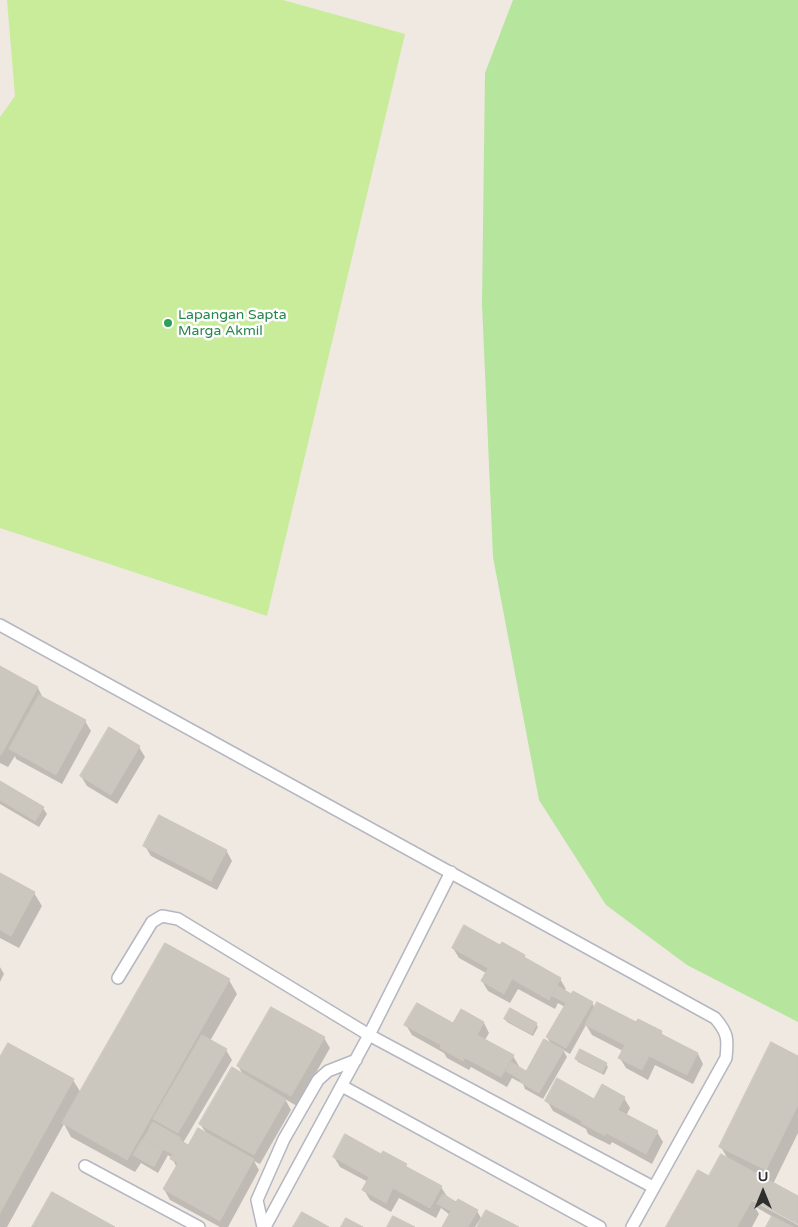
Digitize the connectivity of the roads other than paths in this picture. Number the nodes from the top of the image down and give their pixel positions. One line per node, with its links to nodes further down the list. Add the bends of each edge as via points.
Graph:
1 (0, 626): 2 (lane)
2 (450, 872): 4 (lane); 10 (lane, via 715,1018 725,1029 728,1043 726,1058)
3 (118, 978): 4 (lane, via 152,922 169,916)
4 (369, 1035): 5 (lane); 10 (lane)
5 (356, 1060): 6 (lane); 8 (lane, via 328,1071 318,1080)
6 (342, 1086): 9 (lane); 13 (lane)
7 (85, 1166): 11 (lane)
8 (270, 1170): 9 (lane); 12 (lane, via 257,1200)
9 (289, 1184): 12 (lane)
10 (653, 1188): 14 (lane)
11 (200, 1227)
12 (264, 1227)
13 (600, 1227)
14 (632, 1227)

